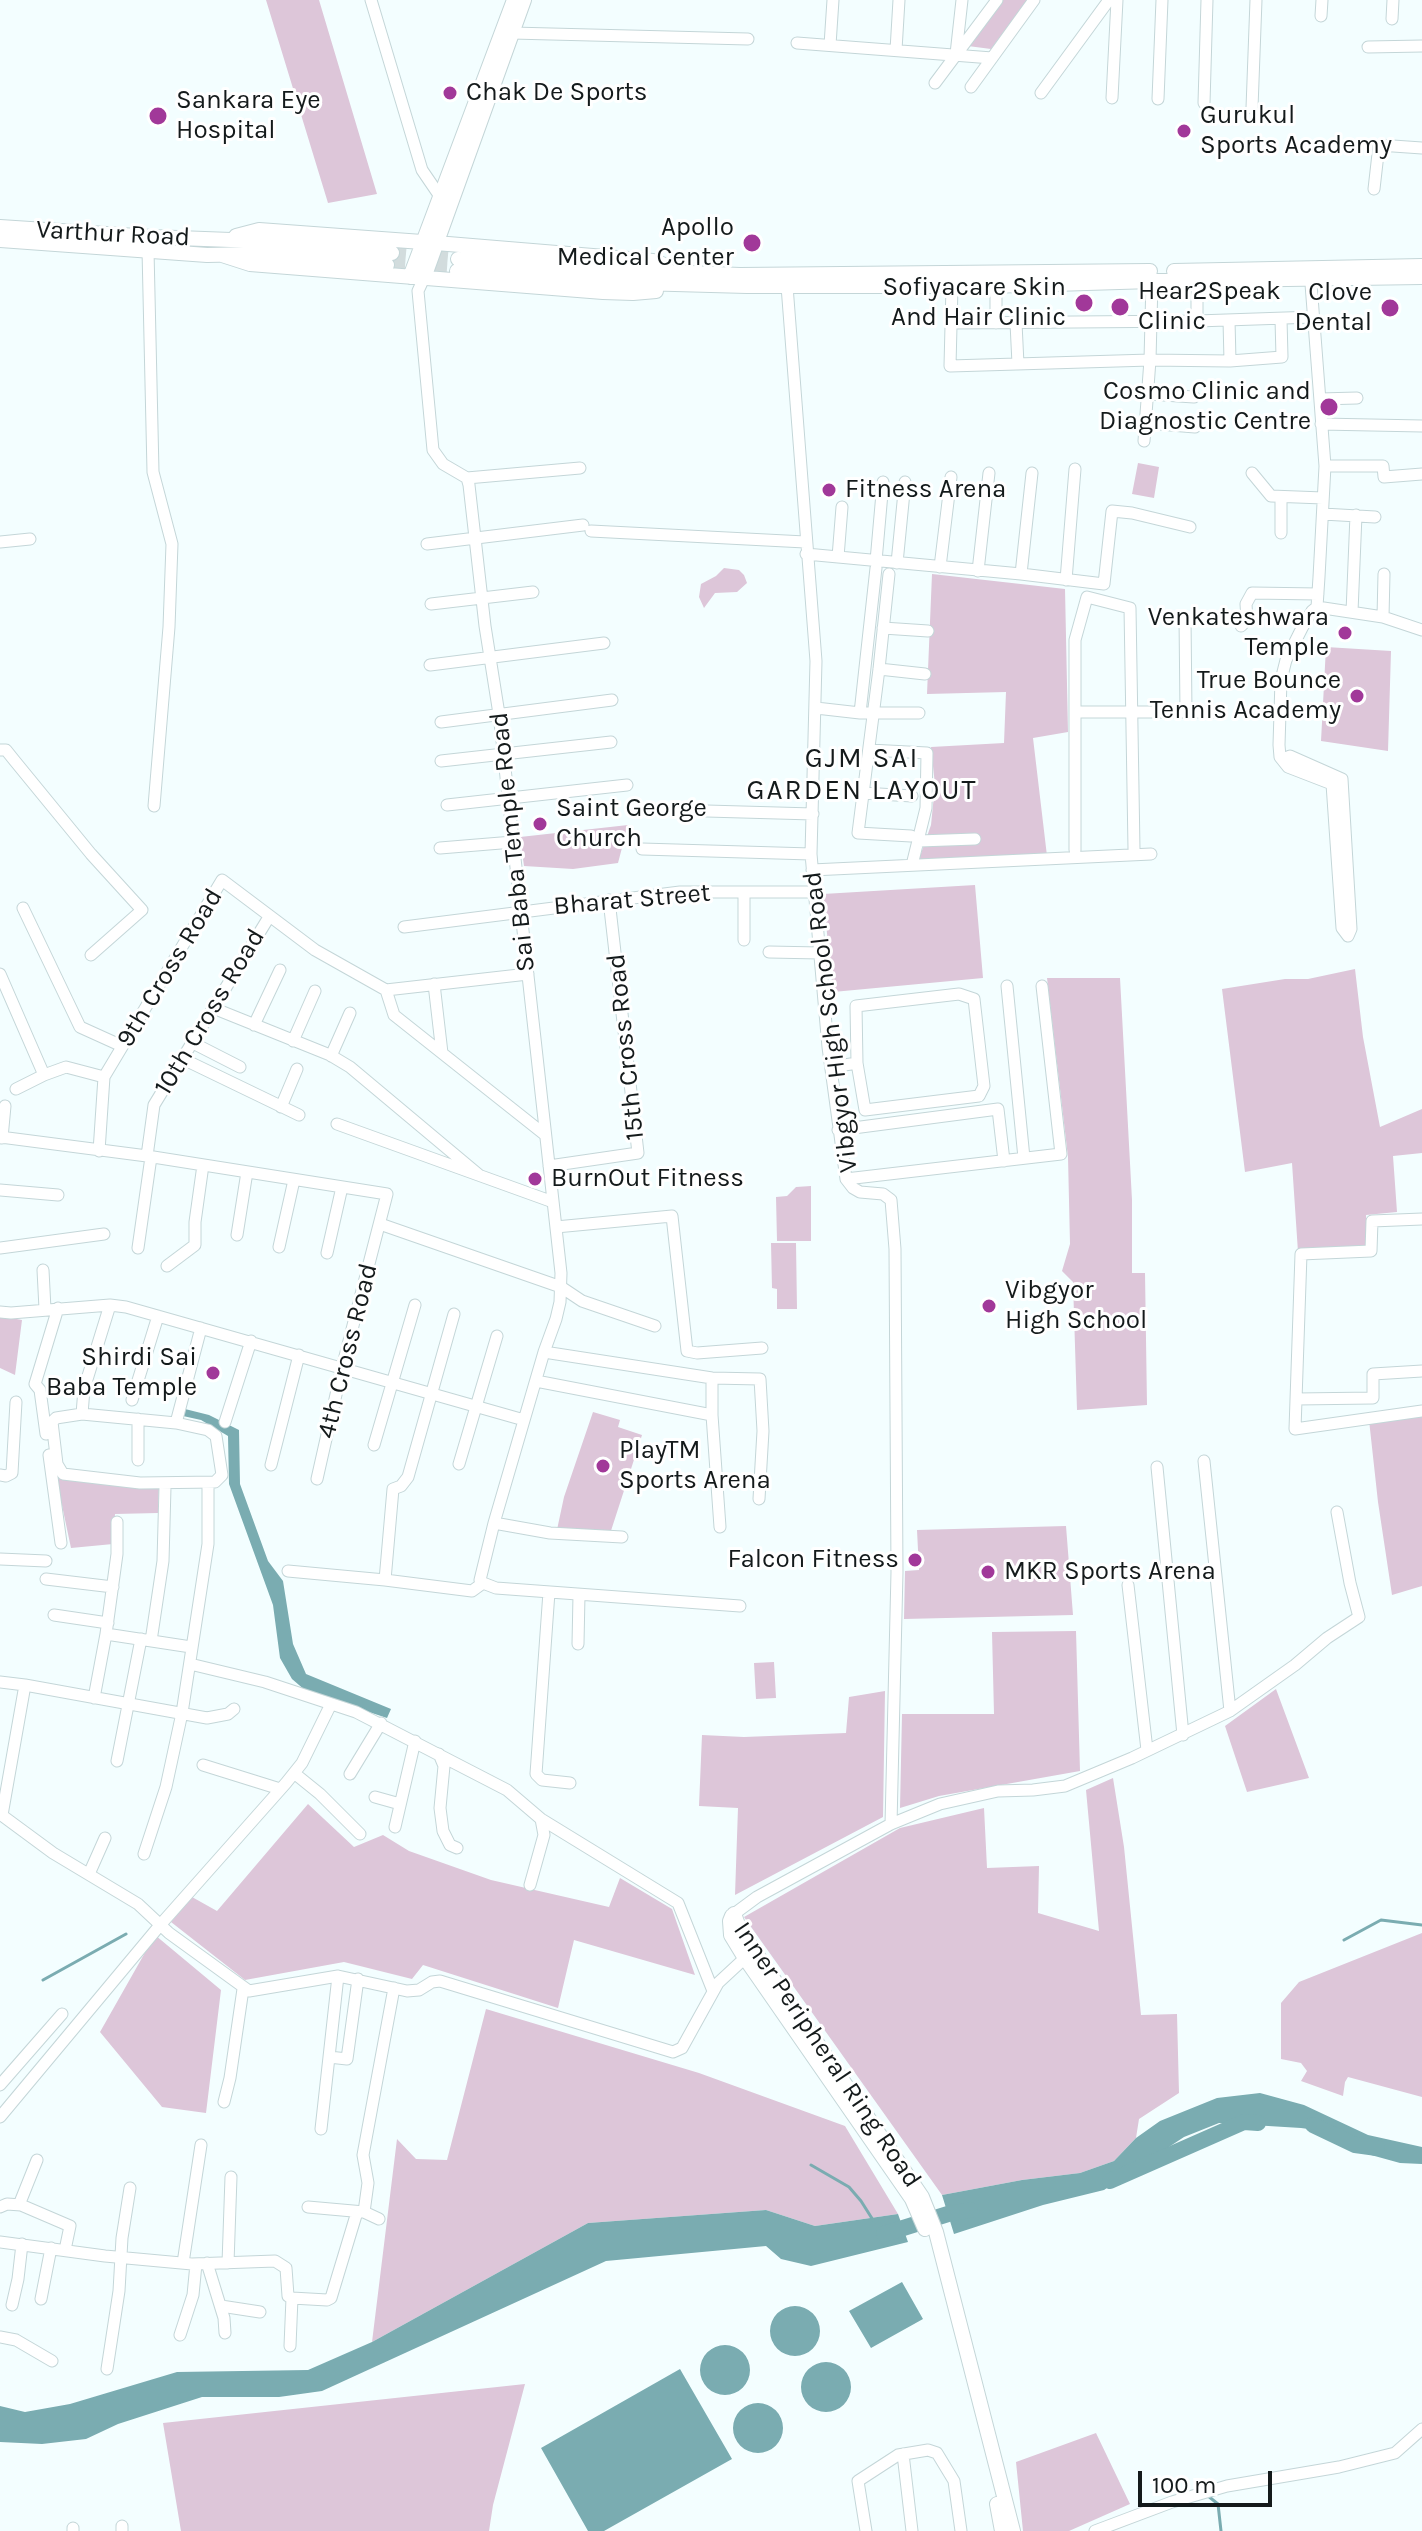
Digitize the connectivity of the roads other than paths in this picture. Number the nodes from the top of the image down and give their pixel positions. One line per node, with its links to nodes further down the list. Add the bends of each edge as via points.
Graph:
1 (371, 0): 36 (street, via 422,170)
2 (514, 0): 36 (main road)
3 (524, 0): 18 (main road)
4 (833, 0): 21 (street)
5 (899, 0): 24 (street)
6 (962, 0): 25 (street)
7 (997, 0): 25 (street)
8 (1034, 0): 26 (street)
9 (1109, 0): 29 (street)
10 (1117, 0): 30 (street)
11 (1162, 0): 31 (street)
12 (1207, 0): 32 (street)
13 (1256, 0): 33 (street)
14 (1322, 0): 16 (street)
15 (1393, 0): 17 (street)
16 (1321, 16)
17 (1392, 19)
18 (512, 33): 19 (street); 40 (main road)
19 (748, 39)
20 (797, 43): 21 (street)
21 (830, 45): 24 (street)
22 (1422, 46): 23 (street)
23 (1368, 47)
24 (896, 50): 25 (street)
25 (956, 54): 26 (street); 27 (street)
26 (992, 58): 28 (street)
27 (935, 83)
28 (971, 87)
29 (1041, 93)
30 (1112, 98)
31 (1158, 99)
32 (1204, 103)
33 (1252, 108)
34 (1422, 148): 35 (street, via 1379,145)
35 (1374, 189)
36 (439, 195): 40 (main road)
37 (0, 227): 38 (main road, Varthur Road)
38 (227, 239): 40 (main road, via 259,230); 42 (main road, via 392,260)
39 (0, 240): 41 (main road, Varthur Road)
40 (423, 242): 47 (main road, via 653,261 662,264); 48 (main road)
41 (148, 250): 42 (main road, Varthur Road); 147 (street, via 153,472 172,544)
42 (222, 255): 48 (main road, via 250,264)
43 (458, 265): 47 (main road)
44 (1422, 266): 45 (main road)
45 (1310, 273): 46 (main road); 49 (main road); 51 (main road); 54 (street)
46 (1422, 277)
47 (670, 278): 48 (main road, via 663,290 633,293); 51 (main road, via 747,275); 52 (main road)
48 (414, 280): 82 (street, via 433,450 443,464)
49 (1197, 280): 50 (main road); 57 (street)
50 (1152, 281): 53 (main road); 58 (street)
51 (949, 282): 52 (main road); 53 (main road); 59 (street)
52 (787, 286): 97 (street, Vibgyor High School Road)
53 (996, 286): 60 (street)
54 (1314, 317): 55 (street); 68 (street)
55 (1281, 319): 56 (street); 63 (street, via 1282,357)
56 (1229, 320): 57 (street); 63 (street)
57 (1197, 321): 58 (street)
58 (1151, 322): 61 (street); 62 (street)
59 (952, 323): 60 (street); 64 (street, via 950,366)
60 (996, 323): 61 (street)
61 (1016, 323): 64 (street)
62 (1150, 360): 63 (street); 64 (street); 65 (street)
63 (1230, 361)
64 (1018, 364)
65 (1148, 394): 66 (street); 69 (street)
66 (1194, 397)
67 (1357, 398): 68 (street)
68 (1320, 399): 70 (street)
69 (1146, 423): 72 (street); 73 (street)
70 (1321, 424): 71 (street); 74 (street)
71 (1422, 426)
72 (1195, 427)
73 (1144, 441)
74 (1325, 466): 80 (street, via 1383,466 1384,477); 86 (street)
75 (580, 468): 82 (street)
76 (1075, 469): 106 (street)
77 (989, 473): 102 (street)
78 (1032, 473): 104 (street)
79 (1252, 473): 85 (street, via 1268,494)
80 (1422, 474)
81 (951, 477): 101 (street)
82 (467, 478): 93 (street, Sai Baba Temple Road)
83 (883, 482): 100 (street)
84 (905, 482): 99 (street)
85 (1281, 497): 86 (street); 92 (street)
86 (1323, 498): 88 (street)
87 (842, 507): 98 (street)
88 (1323, 514): 89 (street); 109 (street)
89 (1356, 515): 90 (street); 114 (street)
90 (1375, 517)
91 (1190, 527): 107 (street, via 1112,511 1104,584)
92 (1281, 533)
93 (475, 538): 96 (street); 97 (street, via 587,528); 110 (street, Sai Baba Temple Road)
94 (30, 539): 95 (street)
95 (0, 542)
96 (427, 544)
97 (806, 548): 98 (street); 127 (street, Vibgyor High School Road)
98 (838, 557): 100 (street)
99 (897, 563): 100 (street); 101 (street)
100 (876, 564): 132 (street)
101 (940, 567): 102 (street)
102 (978, 571): 104 (street)
103 (889, 574): 118 (street)
104 (1021, 574): 106 (street)
105 (1384, 574): 115 (street)
106 (1066, 580): 107 (street)
107 (1093, 583): 111 (street)
108 (533, 592): 110 (street)
109 (1318, 594): 113 (street); 117 (street, via 1252,593)
110 (482, 598): 112 (street); 122 (street, Sai Baba Temple Road)
111 (1093, 599): 129 (street, via 1087,597 1075,640); 134 (street, via 1130,608)
112 (431, 604)
113 (1317, 607): 114 (street); 157 (street, via 1286,660 1279,745 1283,759 1290,756 1315,772 1342,779)
114 (1352, 612): 115 (street)
115 (1383, 617): 119 (street)
116 (1185, 618): 130 (street)
117 (1241, 626)
118 (883, 628): 120 (street); 124 (street)
119 (1422, 630)
120 (928, 631)
121 (604, 643): 122 (street)
122 (491, 658): 123 (street); 135 (street, Sai Baba Temple Road)
123 (430, 665)
124 (879, 669): 125 (street); 128 (street)
125 (925, 674)
126 (612, 700): 135 (street)
127 (816, 708): 132 (street); 149 (street, Vibgyor High School Road)
128 (874, 712): 132 (street); 133 (street); 139 (street)
129 (1075, 712): 134 (street); 156 (street)
130 (1186, 712): 131 (street); 134 (street)
131 (1217, 712)
132 (860, 713)
133 (919, 713)
134 (1132, 713): 155 (street)
135 (499, 714): 136 (street); 140 (street, Sai Baba Temple Road)
136 (441, 722)
137 (611, 742): 140 (street)
138 (0, 750): 172 (street, via 6,750 142,910)
139 (869, 750): 143 (street); 150 (street, via 927,753 926,808)
140 (503, 755): 141 (street); 145 (street, Sai Baba Temple Road)
141 (441, 761)
142 (627, 785): 145 (street)
143 (863, 793): 144 (street); 150 (street, via 858,833)
144 (912, 796)
145 (508, 799): 146 (street); 152 (street, Sai Baba Temple Road)
146 (447, 805)
147 (154, 806)
148 (636, 809): 149 (street)
149 (813, 814): 158 (street, Vibgyor High School Road)
150 (915, 838): 151 (street); 160 (street)
151 (975, 839)
152 (513, 842): 153 (street); 166 (street, Sai Baba Temple Road)
153 (440, 848)
154 (642, 849): 158 (street)
155 (1134, 849)
156 (1075, 850)
157 (1341, 851): 157 (street, via 1351,929 1348,936 1342,928)
158 (811, 854): 161 (street, Vibgyor High School Road)
159 (1151, 854): 160 (street)
160 (912, 865): 161 (street)
161 (812, 870): 163 (street, Vibgyor High School Road)
162 (744, 892): 163 (street, Bharat Street); 164 (street, Bharat Street); 169 (street)
163 (813, 892): 171 (street, Vibgyor High School Road)
164 (609, 900): 166 (street, Bharat Street); 214 (street, 15th Cross Road, via 638,1153)
165 (23, 908): 188 (street, via 80,1027)
166 (521, 912): 168 (street, Bharat Street); 175 (street, Sai Baba Temple Road)
167 (269, 917): 179 (street, 9th Cross Road); 183 (street, 10th Cross Road); 188 (street, 9th Cross Road, via 222,880)
168 (404, 927)
169 (744, 940)
170 (769, 952): 171 (street)
171 (820, 953): 194 (street, Vibgyor High School Road)
172 (91, 955)
173 (280, 970): 185 (street)
174 (0, 974): 196 (street)
175 (528, 974): 176 (street); 206 (street, Sai Baba Temple Road)
176 (434, 984): 179 (street); 189 (street)
177 (1007, 986): 211 (street)
178 (1042, 986): 211 (street, via 1061,1154)
179 (386, 990): 189 (street, via 394,1015)
180 (315, 991): 186 (street)
181 (901, 995): 182 (street, via 856,1001)
182 (856, 1006): 192 (street); 201 (street, via 959,994 974,999 984,1086 979,1096)
183 (213, 1008): 185 (street); 187 (street, 10th Cross Road)
184 (350, 1013): 190 (street)
185 (254, 1025): 186 (street)
186 (293, 1041): 190 (street)
187 (193, 1043): 191 (street, 10th Cross Road); 193 (street)
188 (122, 1046): 197 (street, 9th Cross Road)
189 (442, 1053): 206 (street)
190 (331, 1056): 216 (street)
191 (183, 1059): 200 (street); 210 (street, 10th Cross Road, via 154,1105)
192 (857, 1063): 194 (street); 201 (street)
193 (240, 1067)
194 (832, 1067): 205 (street, Vibgyor High School Road)
195 (297, 1069): 200 (street)
196 (44, 1075): 197 (street, via 66,1067); 198 (street)
197 (104, 1077): 208 (street, 9th Cross Road)
198 (16, 1089)
199 (5, 1106): 207 (street)
200 (281, 1107): 203 (street)
201 (865, 1110): 202 (street, via 866,1118)
202 (915, 1112)
203 (299, 1115)
204 (337, 1124): 216 (street)
205 (838, 1130): 212 (street, via 998,1109); 217 (street, Vibgyor High School Road)
206 (544, 1134): 214 (street, Sai Baba Temple Road)
207 (1, 1139): 208 (street)
208 (99, 1151): 210 (street)
209 (1041, 1152): 211 (street)
210 (149, 1156): 213 (street); 230 (street, 10th Cross Road)
211 (1024, 1156): 212 (street)
212 (1004, 1161): 217 (street)
213 (203, 1165): 215 (street); 232 (street, via 195,1245)
214 (549, 1166): 222 (street, Sai Baba Temple Road)
215 (247, 1172): 218 (street); 227 (street)
216 (479, 1175): 222 (street)
217 (846, 1179): 322 (street, Vibgyor High School Road, via 860,1192 891,1200 895,1249 897,1572)
218 (294, 1180): 219 (street); 228 (street)
219 (342, 1187): 224 (street, 4th Cross Road, via 387,1194); 231 (street)
220 (0, 1190): 221 (street)
221 (58, 1195)
222 (553, 1202): 225 (street, Sai Baba Temple Road)
223 (1422, 1219): 254 (street, via 1372,1221 1371,1251 1301,1254)
224 (380, 1224): 234 (street); 248 (street, 4th Cross Road)
225 (556, 1227): 234 (street, Sai Baba Temple Road); 245 (street, via 672,1216 687,1351)
226 (104, 1234): 229 (street)
227 (237, 1235)
228 (279, 1247)
229 (0, 1248)
230 (138, 1248)
231 (327, 1253)
232 (167, 1266)
233 (43, 1270): 237 (street)
234 (561, 1287): 241 (street, via 582,1301); 246 (street, Sai Baba Temple Road)
235 (110, 1305): 237 (street); 240 (street); 259 (street, via 84,1389)
236 (415, 1305): 252 (street)
237 (52, 1308): 238 (street); 281 (street, via 35,1384)
238 (0, 1312)
239 (454, 1314): 253 (street)
240 (158, 1316): 242 (street); 255 (street)
241 (655, 1326)
242 (201, 1328): 244 (street); 264 (street)
243 (497, 1336): 257 (street)
244 (251, 1341): 247 (street); 263 (street)
245 (762, 1348)
246 (544, 1352): 250 (street); 251 (street, Sai Baba Temple Road)
247 (299, 1355): 248 (street); 269 (street)
248 (342, 1368): 252 (street); 272 (street, 4th Cross Road)
249 (1422, 1371): 254 (street, via 1373,1374 1373,1398)
250 (712, 1378): 260 (street); 275 (street, via 760,1379)
251 (536, 1381): 260 (street); 262 (street, Sai Baba Temple Road)
252 (390, 1382): 253 (street); 265 (street)
253 (432, 1394): 257 (street); 286 (street, via 408,1477 393,1489)
254 (1297, 1399): 258 (street, via 1295,1429)
255 (132, 1400)
256 (16, 1402): 271 (street, via 12,1473)
257 (477, 1407): 262 (street); 268 (street)
258 (1422, 1411)
259 (82, 1414): 261 (street); 264 (street, via 52,1422 63,1474 140,1483 215,1482 222,1475 216,1436)
260 (712, 1415): 279 (street)
261 (138, 1419): 264 (street); 266 (street)
262 (524, 1420): 278 (street, Sai Baba Temple Road)
263 (225, 1422)
264 (176, 1423)
265 (374, 1445)
266 (138, 1460)
267 (1204, 1461): 305 (street)
268 (459, 1464)
269 (271, 1465)
270 (1157, 1467): 308 (street)
271 (0, 1475)
272 (317, 1479)
273 (165, 1487): 295 (street, via 163,1561)
274 (208, 1488): 297 (street, via 208,1544)
275 (759, 1499)
276 (1337, 1512): 305 (street, via 1359,1617)
277 (117, 1522): 289 (street)
278 (494, 1523): 280 (street); 287 (street, Sai Baba Temple Road)
279 (720, 1527)
280 (622, 1537)
281 (61, 1543)
282 (0, 1559): 283 (street)
283 (46, 1561)
284 (288, 1571): 286 (street)
285 (46, 1579): 289 (street)
286 (385, 1580): 287 (street, via 472,1591)
287 (483, 1583): 290 (street)
288 (1128, 1585): 310 (street)
289 (113, 1587): 294 (street)
290 (549, 1592): 291 (street); 316 (street, via 536,1774 542,1780)
291 (579, 1595): 292 (street); 296 (street)
292 (740, 1606)
293 (54, 1615): 294 (street)
294 (107, 1629): 295 (street); 301 (street)
295 (146, 1640): 297 (street); 302 (street)
296 (578, 1644)
297 (191, 1647): 298 (street)
298 (190, 1664): 303 (street); 306 (street)
299 (0, 1682): 300 (street)
300 (25, 1685): 301 (street); 320 (street)
301 (94, 1698): 302 (street)
302 (128, 1704): 306 (street); 312 (street)
303 (331, 1704): 307 (street); 314 (street)
304 (234, 1709): 306 (street, via 207,1718)
305 (1230, 1711): 308 (street)
306 (182, 1713): 327 (street)
307 (381, 1723): 309 (street); 315 (street)
308 (1183, 1735): 310 (street)
309 (415, 1741): 311 (street); 319 (street)
310 (1147, 1750): 322 (street, via 1065,1786 998,1791 940,1804)
311 (439, 1754): 321 (street, via 507,1790); 326 (street, via 444,1766 443,1831)
312 (117, 1761)
313 (203, 1765): 317 (street)
314 (294, 1773): 317 (street); 324 (street)
315 (350, 1774)
316 (570, 1783)
317 (280, 1789): 331 (street)
318 (375, 1797): 319 (street)
319 (400, 1804): 323 (street)
320 (1, 1815): 328 (street)
321 (541, 1819): 329 (street, via 544,1835); 336 (street, via 678,1903)
322 (891, 1824): 330 (street)
323 (395, 1827)
324 (360, 1834)
325 (105, 1838): 328 (street)
326 (457, 1848)
327 (144, 1854)
328 (89, 1874): 331 (street)
329 (530, 1885)
330 (734, 1914): 332 (main road, Inner Peripheral Ring Road)
331 (161, 1924): 338 (street); 343 (street)
332 (736, 1932): 333 (main road, Inner Peripheral Ring Road); 349 (main road, Inner Peripheral Ring Road)
333 (745, 1958): 336 (street); 349 (main road, Inner Peripheral Ring Road)
334 (338, 1976): 335 (street); 338 (street); 340 (street)
335 (358, 1979): 337 (street); 340 (street, via 347,2059)
336 (719, 1983): 337 (street, via 682,2048 673,2052 440,1981 419,1990)
337 (394, 1988): 353 (street, via 363,2155 368,2183)
338 (243, 1989): 342 (street)
339 (62, 2014): 341 (street)
340 (329, 2057): 344 (street)
341 (0, 2085)
342 (224, 2102)
343 (0, 2117)
344 (321, 2129)
345 (201, 2145): 361 (street)
346 (37, 2160): 350 (street)
347 (231, 2177): 363 (street)
348 (130, 2188): 360 (street)
349 (917, 2198): 355 (main road, Inner Peripheral Ring Road)
350 (19, 2205): 351 (street); 359 (street, via 70,2226)
351 (0, 2207)
352 (308, 2207): 353 (street)
353 (360, 2212): 354 (street); 364 (street, via 331,2298)
354 (379, 2219)
355 (931, 2233): 380 (main road, Inner Peripheral Ring Road); 381 (main road, Inner Peripheral Ring Road)
356 (0, 2242): 357 (street)
357 (22, 2244): 358 (street); 366 (street)
358 (51, 2248): 359 (street); 365 (street)
359 (65, 2250): 360 (street)
360 (121, 2258): 361 (street); 374 (street)
361 (183, 2263): 362 (street)
362 (202, 2263): 363 (street); 367 (street); 370 (street)
363 (228, 2263): 364 (street, via 282,2264 286,2293)
364 (292, 2298): 372 (street)
365 (41, 2299)
366 (12, 2305)
367 (221, 2306): 368 (street); 369 (street)
368 (260, 2312)
369 (225, 2333)
370 (180, 2335)
371 (0, 2337): 373 (street)
372 (290, 2346)
373 (52, 2361)
374 (107, 2369)
375 (1422, 2429): 382 (street, via 1395,2453 1227,2486)
376 (903, 2454): 377 (street, via 858,2481); 378 (street); 379 (street, via 932,2450 942,2459 957,2489)
377 (866, 2531)
378 (912, 2531)
379 (961, 2531)
380 (1002, 2531)
381 (1013, 2531)
382 (1095, 2531)

